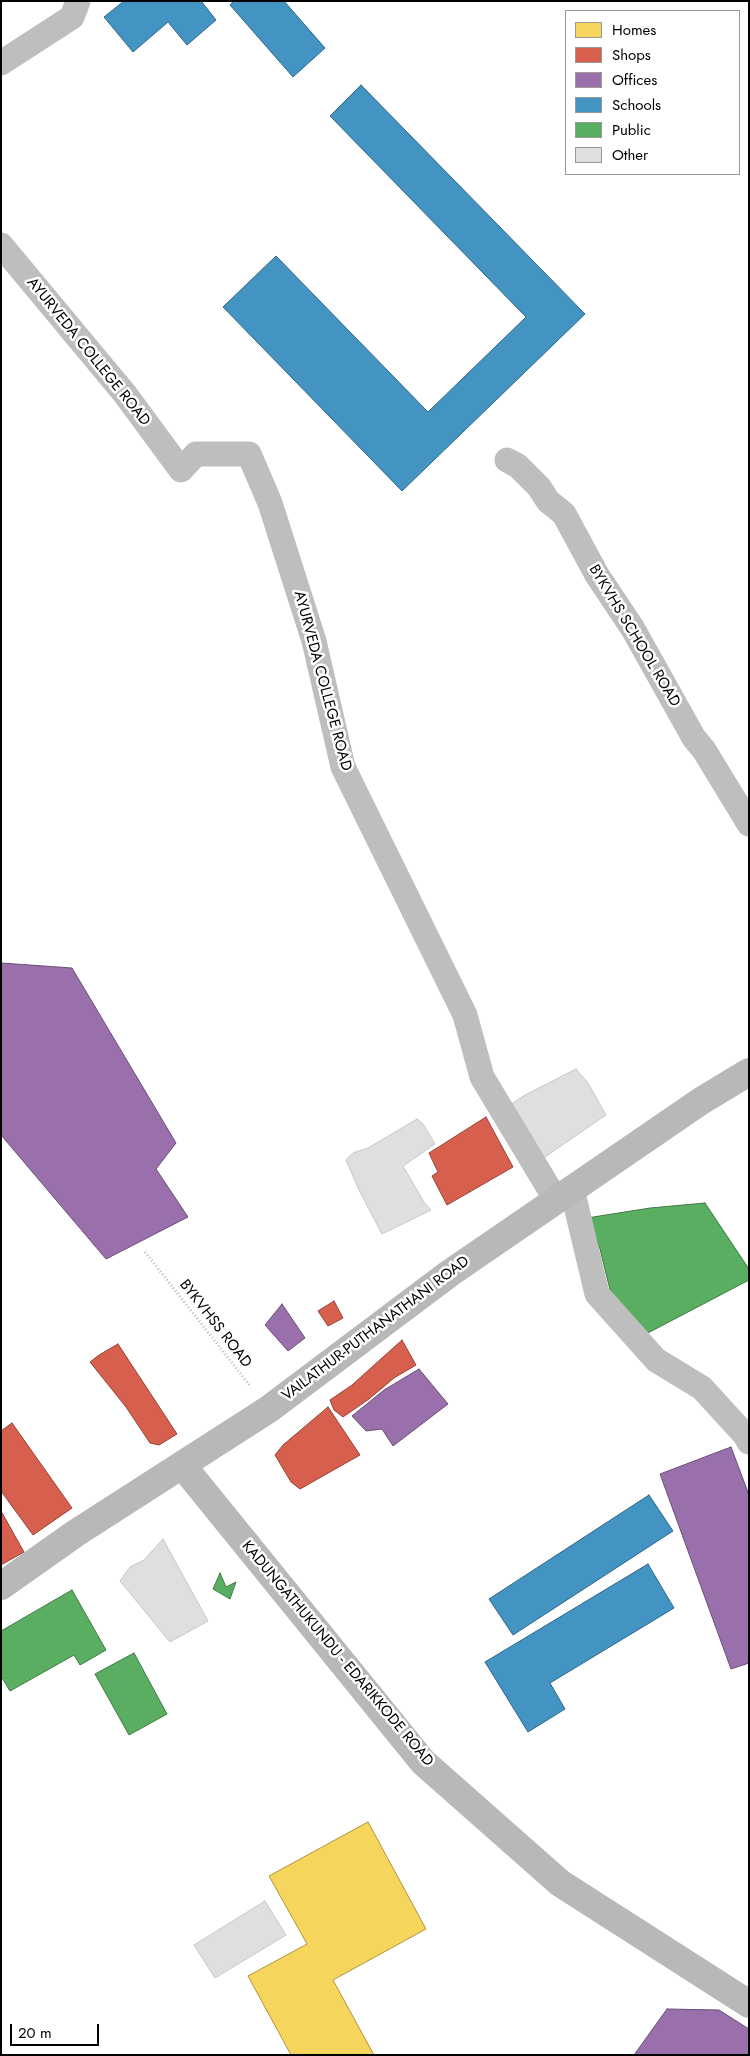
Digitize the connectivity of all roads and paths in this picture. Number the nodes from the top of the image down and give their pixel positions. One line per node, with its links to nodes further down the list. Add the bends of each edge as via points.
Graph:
1 (78, 1): 2 (street, via 72,17)
2 (1, 63)
3 (1, 246): 7 (street, AYURVEDA COLLEGE ROAD, via 125,394 181,470 196,454 249,454 270,503 314,641 343,767 465,1015 482,1077)
4 (507, 460): 5 (street, BYKVHS SCHOOL ROAD, via 518,466 548,501 564,514 694,738)
5 (749, 824)
6 (749, 1072): 7 (main road, VAILATHUR-PUTHANATHANI ROAD)
7 (564, 1194): 9 (main road, VAILATHUR-PUTHANATHANI ROAD, via 450,1273); 10 (street, via 597,1294 656,1360 702,1388)
8 (145, 1252): 9 (path, BYKVHSS ROAD)
9 (269, 1409): 11 (main road, VAILATHUR-PUTHANATHANI ROAD)
10 (749, 1442)
11 (182, 1465): 12 (main road, VAILATHUR-PUTHANATHANI ROAD); 13 (main road, KADUNGATHUKUNDU - EDARIKKODE ROAD, via 423,1762 560,1883)
12 (1, 1586)
13 (749, 2004)

